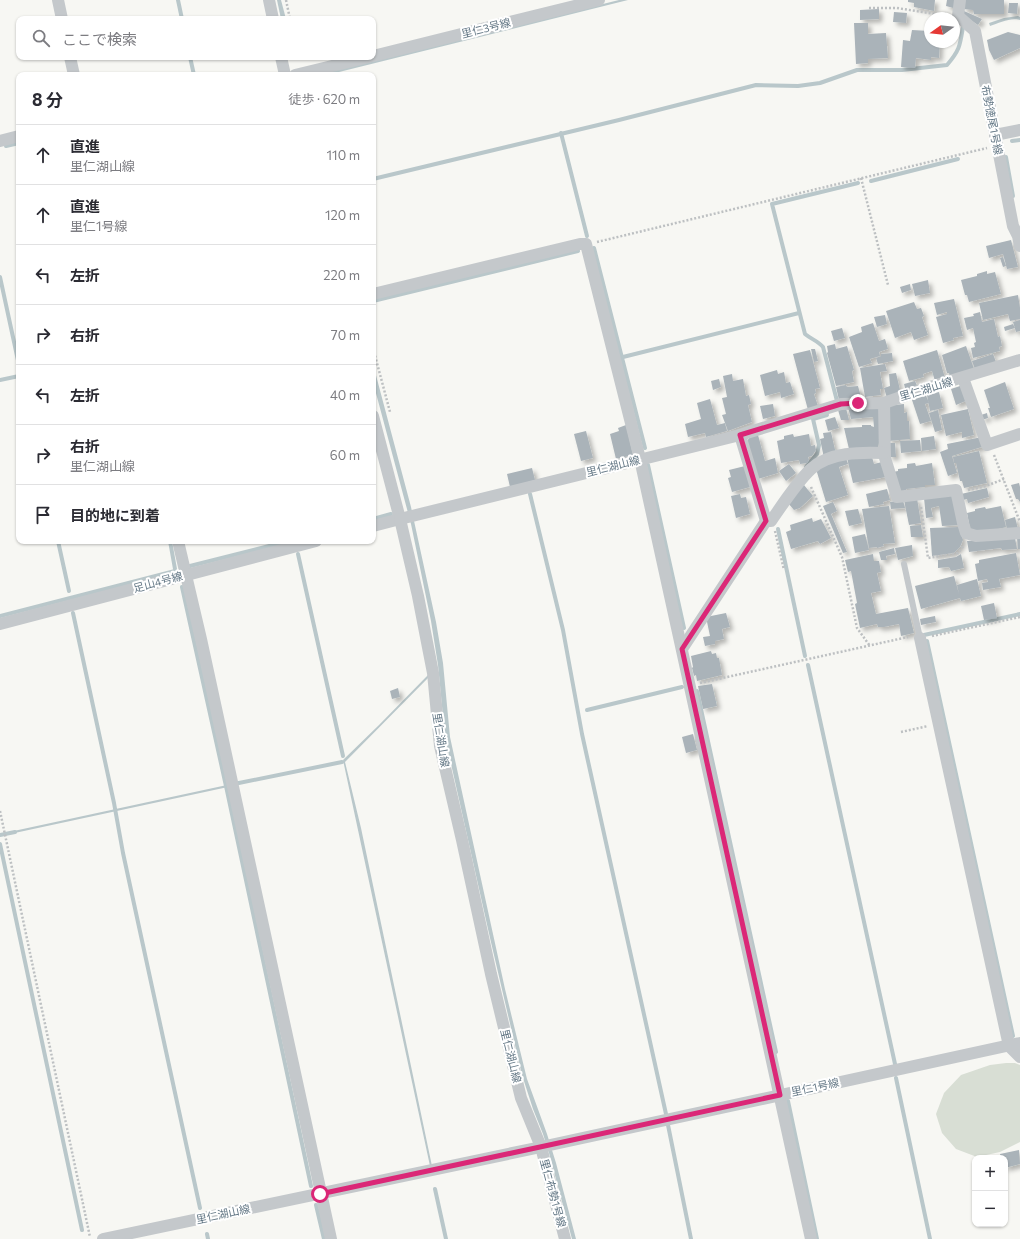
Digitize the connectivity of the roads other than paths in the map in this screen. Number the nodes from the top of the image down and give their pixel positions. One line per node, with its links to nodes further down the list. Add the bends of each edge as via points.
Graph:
1 (58, 0): 5 (street)
2 (269, 0): 6 (street)
3 (599, 0): 7 (street, 里仁3号線)
4 (960, 0): 16 (street, 布勢徳尾1号線, via 958,16 975,31)
5 (61, 16)
6 (272, 16)
7 (376, 55)
8 (71, 60): 11 (street)
9 (282, 60): 12 (street)
10 (357, 60): 13 (street)
11 (73, 72)
12 (284, 72)
13 (307, 72)
14 (1020, 130): 16 (street)
15 (16, 137): 17 (street)
16 (996, 140): 18 (street, 布勢徳尾1号線, via 1012,226)
17 (0, 141)
18 (1020, 246)
19 (376, 293): 27 (street, via 586,244)
20 (1020, 360): 21 (street, 里仁湖山線)
21 (963, 378): 22 (street, 里仁湖山線); 24 (street, via 987,445)
22 (884, 403): 25 (street, 里仁湖山線, via 841,404); 26 (street)
23 (376, 427): 28 (street)
24 (1020, 434)
25 (740, 435): 27 (street, 里仁湖山線); 29 (street)
26 (884, 453): 29 (street, via 849,454 821,462 805,475); 31 (street, via 897,497 956,490 966,533 976,536)
27 (640, 459): 28 (street, 里仁湖山線); 38 (street)
28 (400, 519): 30 (street); 42 (street, 里仁湖山線, via 433,673 440,746 521,1098)
29 (769, 521): 38 (street)
30 (376, 525)
31 (1020, 533)
32 (179, 544): 35 (street)
33 (304, 544): 35 (street, 足山4号線)
34 (904, 564): 37 (lane)
35 (185, 575): 36 (street, 足山4号線); 43 (street)
36 (0, 624)
37 (920, 638): 39 (street)
38 (682, 649): 41 (street)
39 (1015, 1044): 40 (street); 41 (street, 里仁1号線)
40 (1020, 1057)
41 (780, 1095): 42 (street, 里仁1号線); 47 (street)
42 (540, 1147): 43 (street, 里仁湖山線); 46 (street, 里仁布勢1号線)
43 (320, 1194): 44 (street, 里仁湖山線); 45 (street)
44 (103, 1239)
45 (331, 1239)
46 (565, 1239)
47 (811, 1239)

